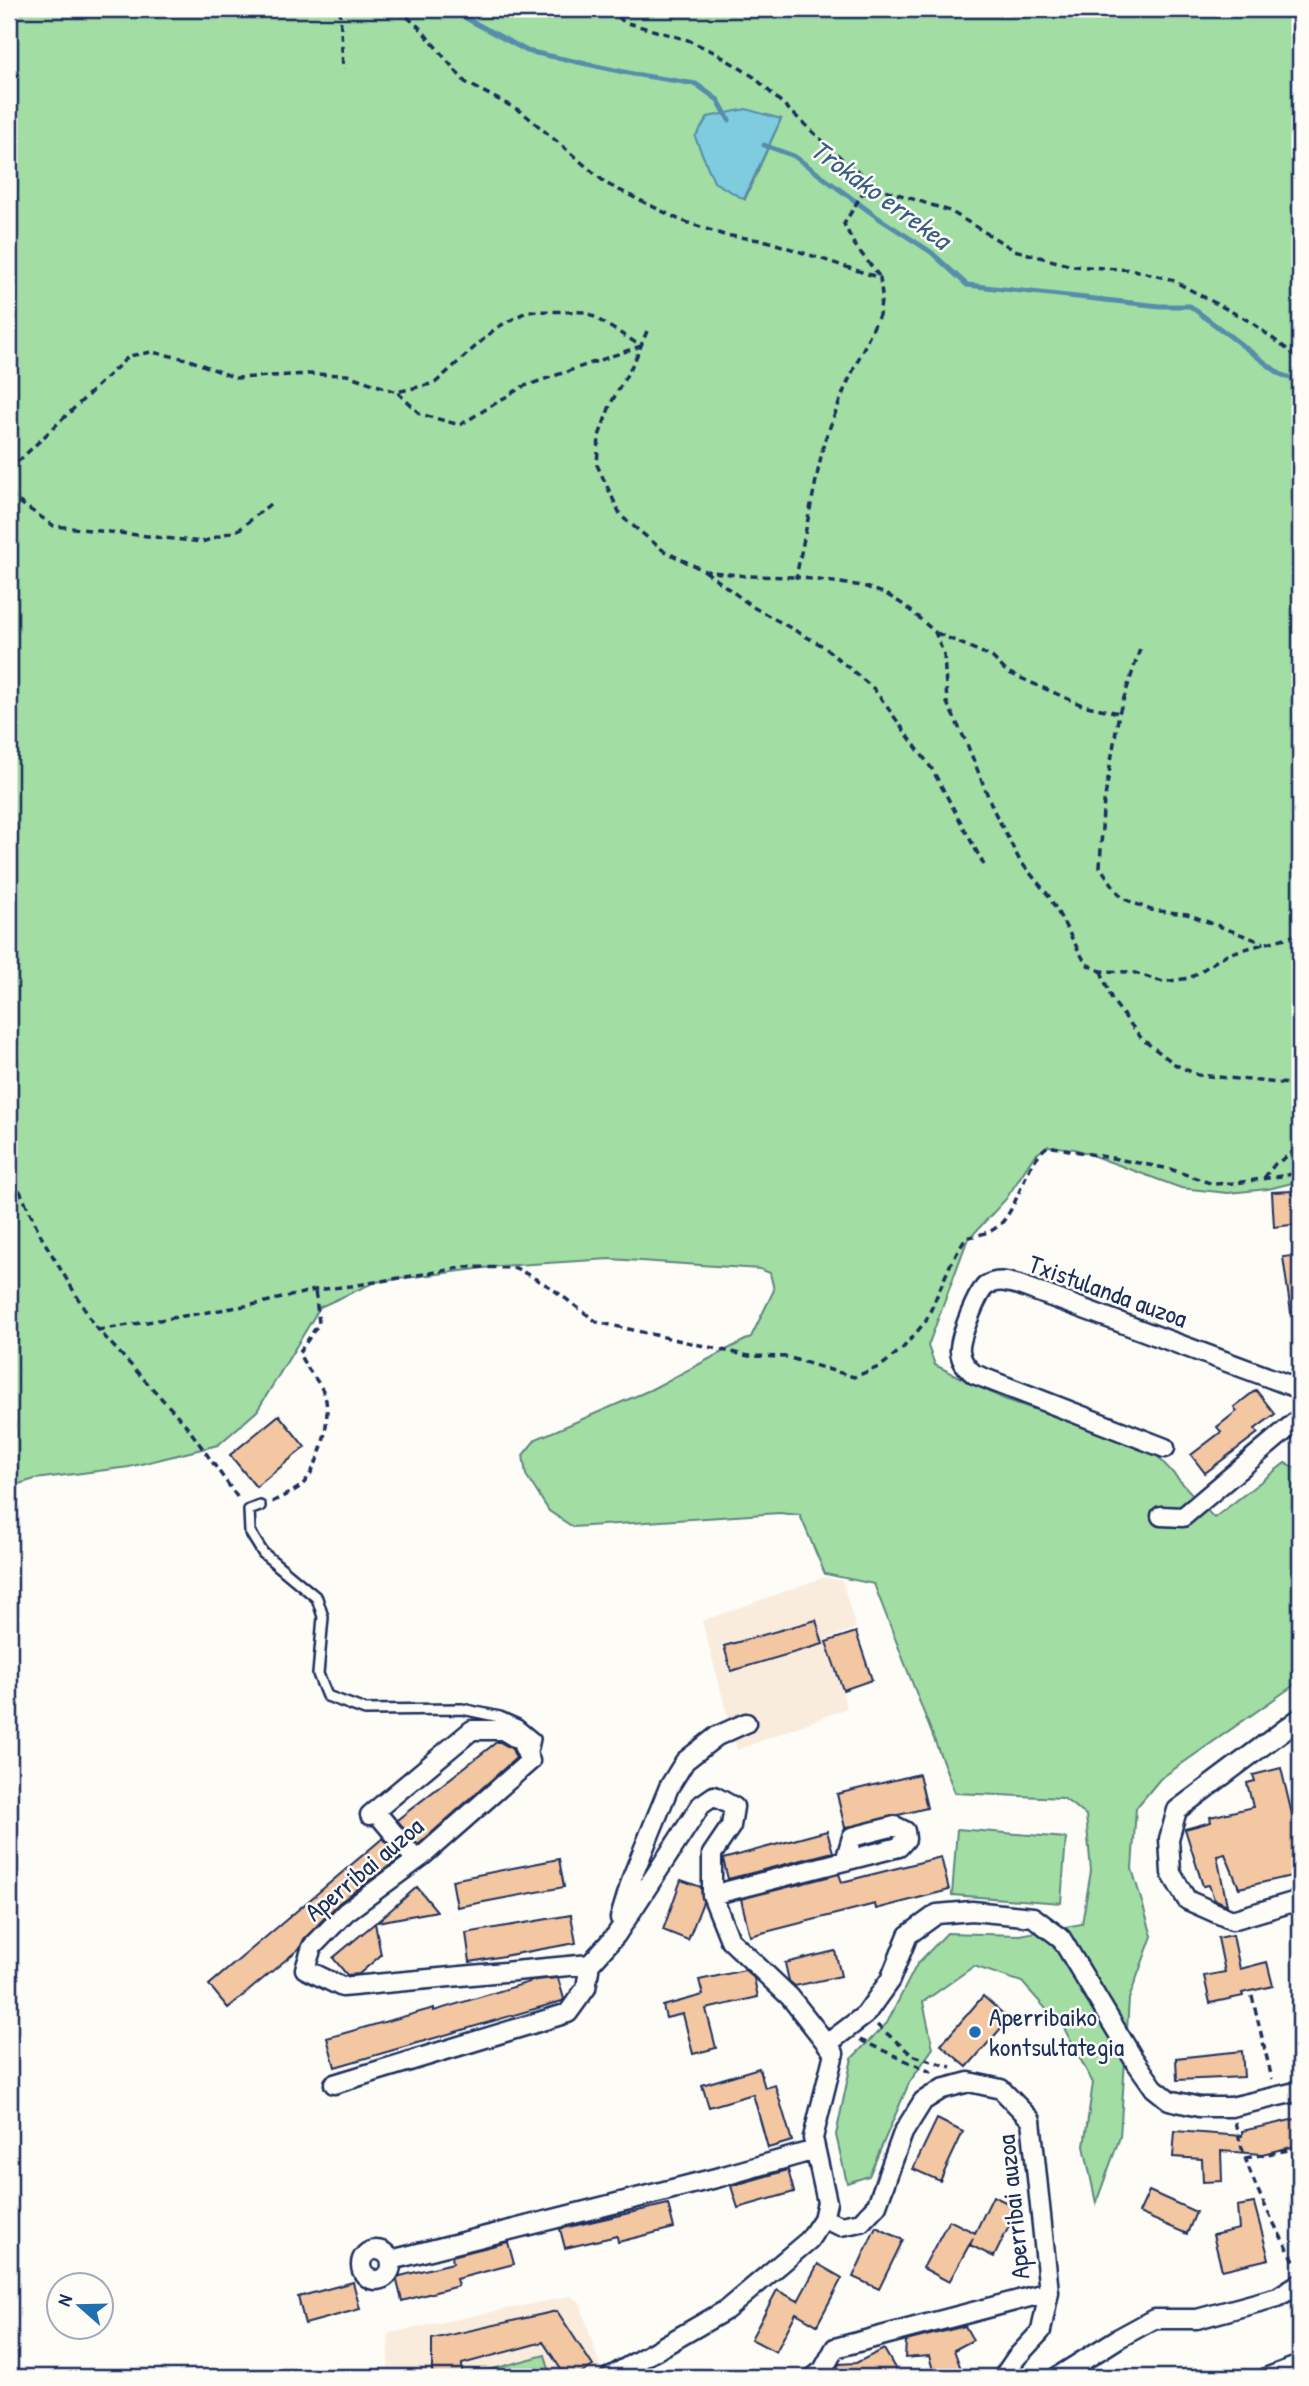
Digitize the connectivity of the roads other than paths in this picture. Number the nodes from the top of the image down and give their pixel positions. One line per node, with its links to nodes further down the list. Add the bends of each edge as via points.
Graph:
1 (1300, 1389): 3 (street, Txistulanda auzoa, via 1019,1285 1002,1280 980,1292 959,1347 966,1367 974,1374)
2 (1300, 1418): 5 (street, via 1183,1517)
3 (1166, 1448)
4 (261, 1506): 8 (lane, via 249,1510 250,1532 263,1553 317,1598 323,1617 318,1674 327,1696 365,1710 462,1709 500,1717 535,1739)
5 (1161, 1516)
6 (1300, 1718): 12 (street, via 1177,1810 1169,1839 1171,1873 1188,1900 1232,1920)
7 (739, 1725): 13 (street, via 685,1761 669,1787 633,1875)
8 (530, 1761): 9 (street, Aperribai auzoa); 9 (street, Aperribai auzoa, via 521,1741 503,1730 472,1731 373,1813)
9 (416, 1860): 14 (street, Aperribai auzoa, via 346,1912 312,1947 304,1969 342,1987)
10 (845, 1861): 11 (street)
11 (712, 1895): 13 (street, via 712,1854 731,1826 734,1807 714,1796 701,1805); 15 (street, via 730,1940 790,1997)
12 (1300, 1900)
13 (616, 1935): 14 (street)
14 (590, 1964): 16 (street, via 586,1988 568,2013)
15 (827, 2044): 17 (street, via 864,2015 890,1980 908,1935 937,1914 972,1911 1033,1917 1061,1938 1133,2058 1168,2100 1199,2107 1233,2106); 18 (street, via 834,2053 813,2138)
16 (334, 2084)
17 (1300, 2091)
18 (815, 2150): 19 (street, via 827,2202); 20 (street)
19 (823, 2219): 22 (street, Aperribai auzoa, via 841,2227 861,2222 877,2205 903,2133 923,2101 969,2082 1001,2090 1031,2120); 24 (street, via 809,2240 726,2310)
20 (391, 2260)
21 (1300, 2283): 27 (street, via 1278,2297 1197,2319 1154,2319)
22 (1049, 2292): 25 (street, Aperribai auzoa, via 835,2348); 26 (street, via 1041,2331)
23 (1300, 2365): 28 (street)
24 (610, 2377)
25 (814, 2377)
26 (1003, 2377)
27 (1057, 2377)
28 (1268, 2377)

